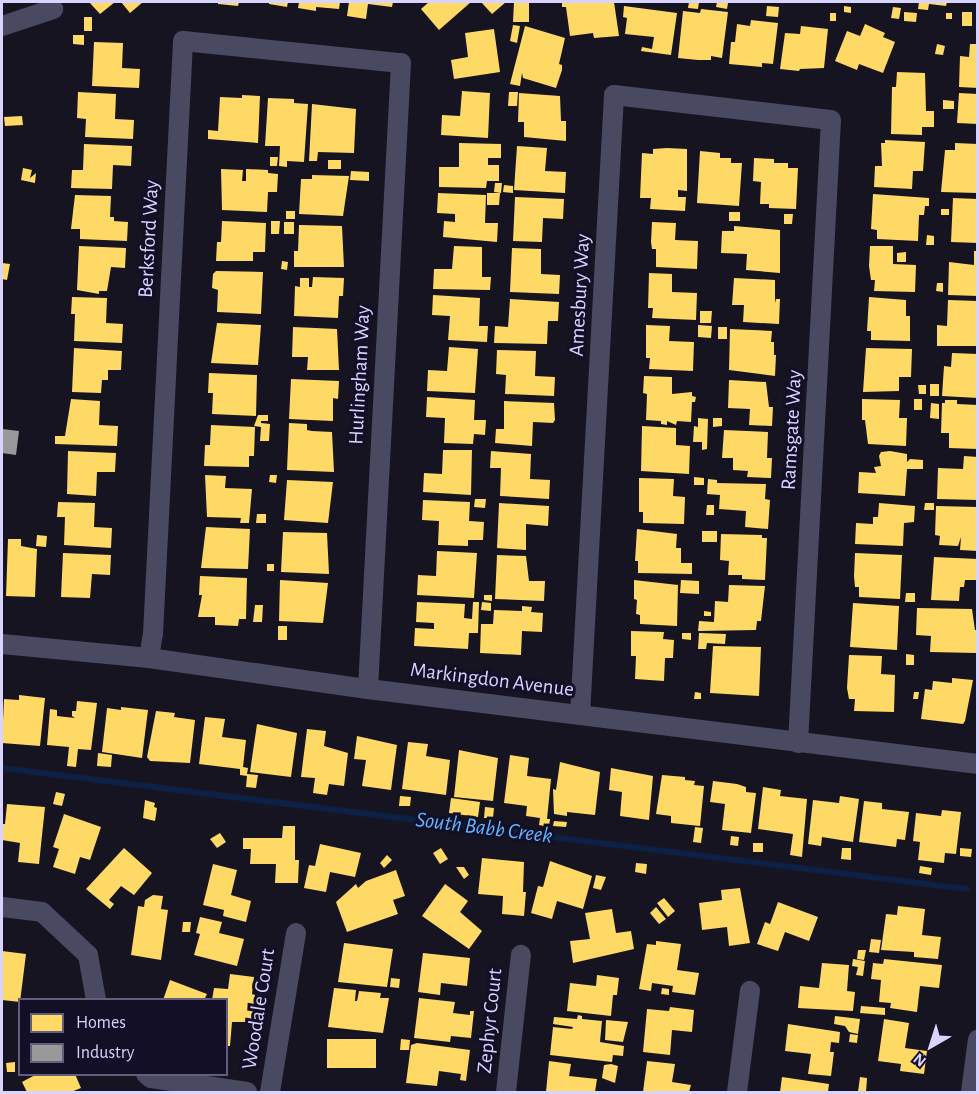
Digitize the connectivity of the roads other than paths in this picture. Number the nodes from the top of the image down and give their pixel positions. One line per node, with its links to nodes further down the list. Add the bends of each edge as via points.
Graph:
1 (53, 9): 2 (street)
2 (2, 26)
3 (400, 63): 6 (street, Berksford Way, via 183,41); 7 (street, Hurlingham Way)
4 (831, 120): 8 (street, Amesbury Way, via 614,95); 9 (street, Ramsgate Way)
5 (2, 644): 6 (street, Markingdon Avenue)
6 (149, 658): 7 (street, Markingdon Avenue)
7 (368, 689): 8 (street, Markingdon Avenue)
8 (580, 715): 9 (street, Markingdon Avenue)
9 (798, 743): 10 (street, Markingdon Avenue)
10 (978, 764)
11 (2, 907): 15 (street, via 42,912 88,955)
12 (296, 933): 19 (street, Woodale Court)
13 (521, 955): 20 (street, Zephyr Court)
14 (750, 991): 21 (street)
15 (96, 998)
16 (978, 1039): 22 (street)
17 (148, 1076): 18 (street)
18 (247, 1092)
19 (270, 1092)
20 (506, 1092)
21 (737, 1092)
22 (971, 1092)

